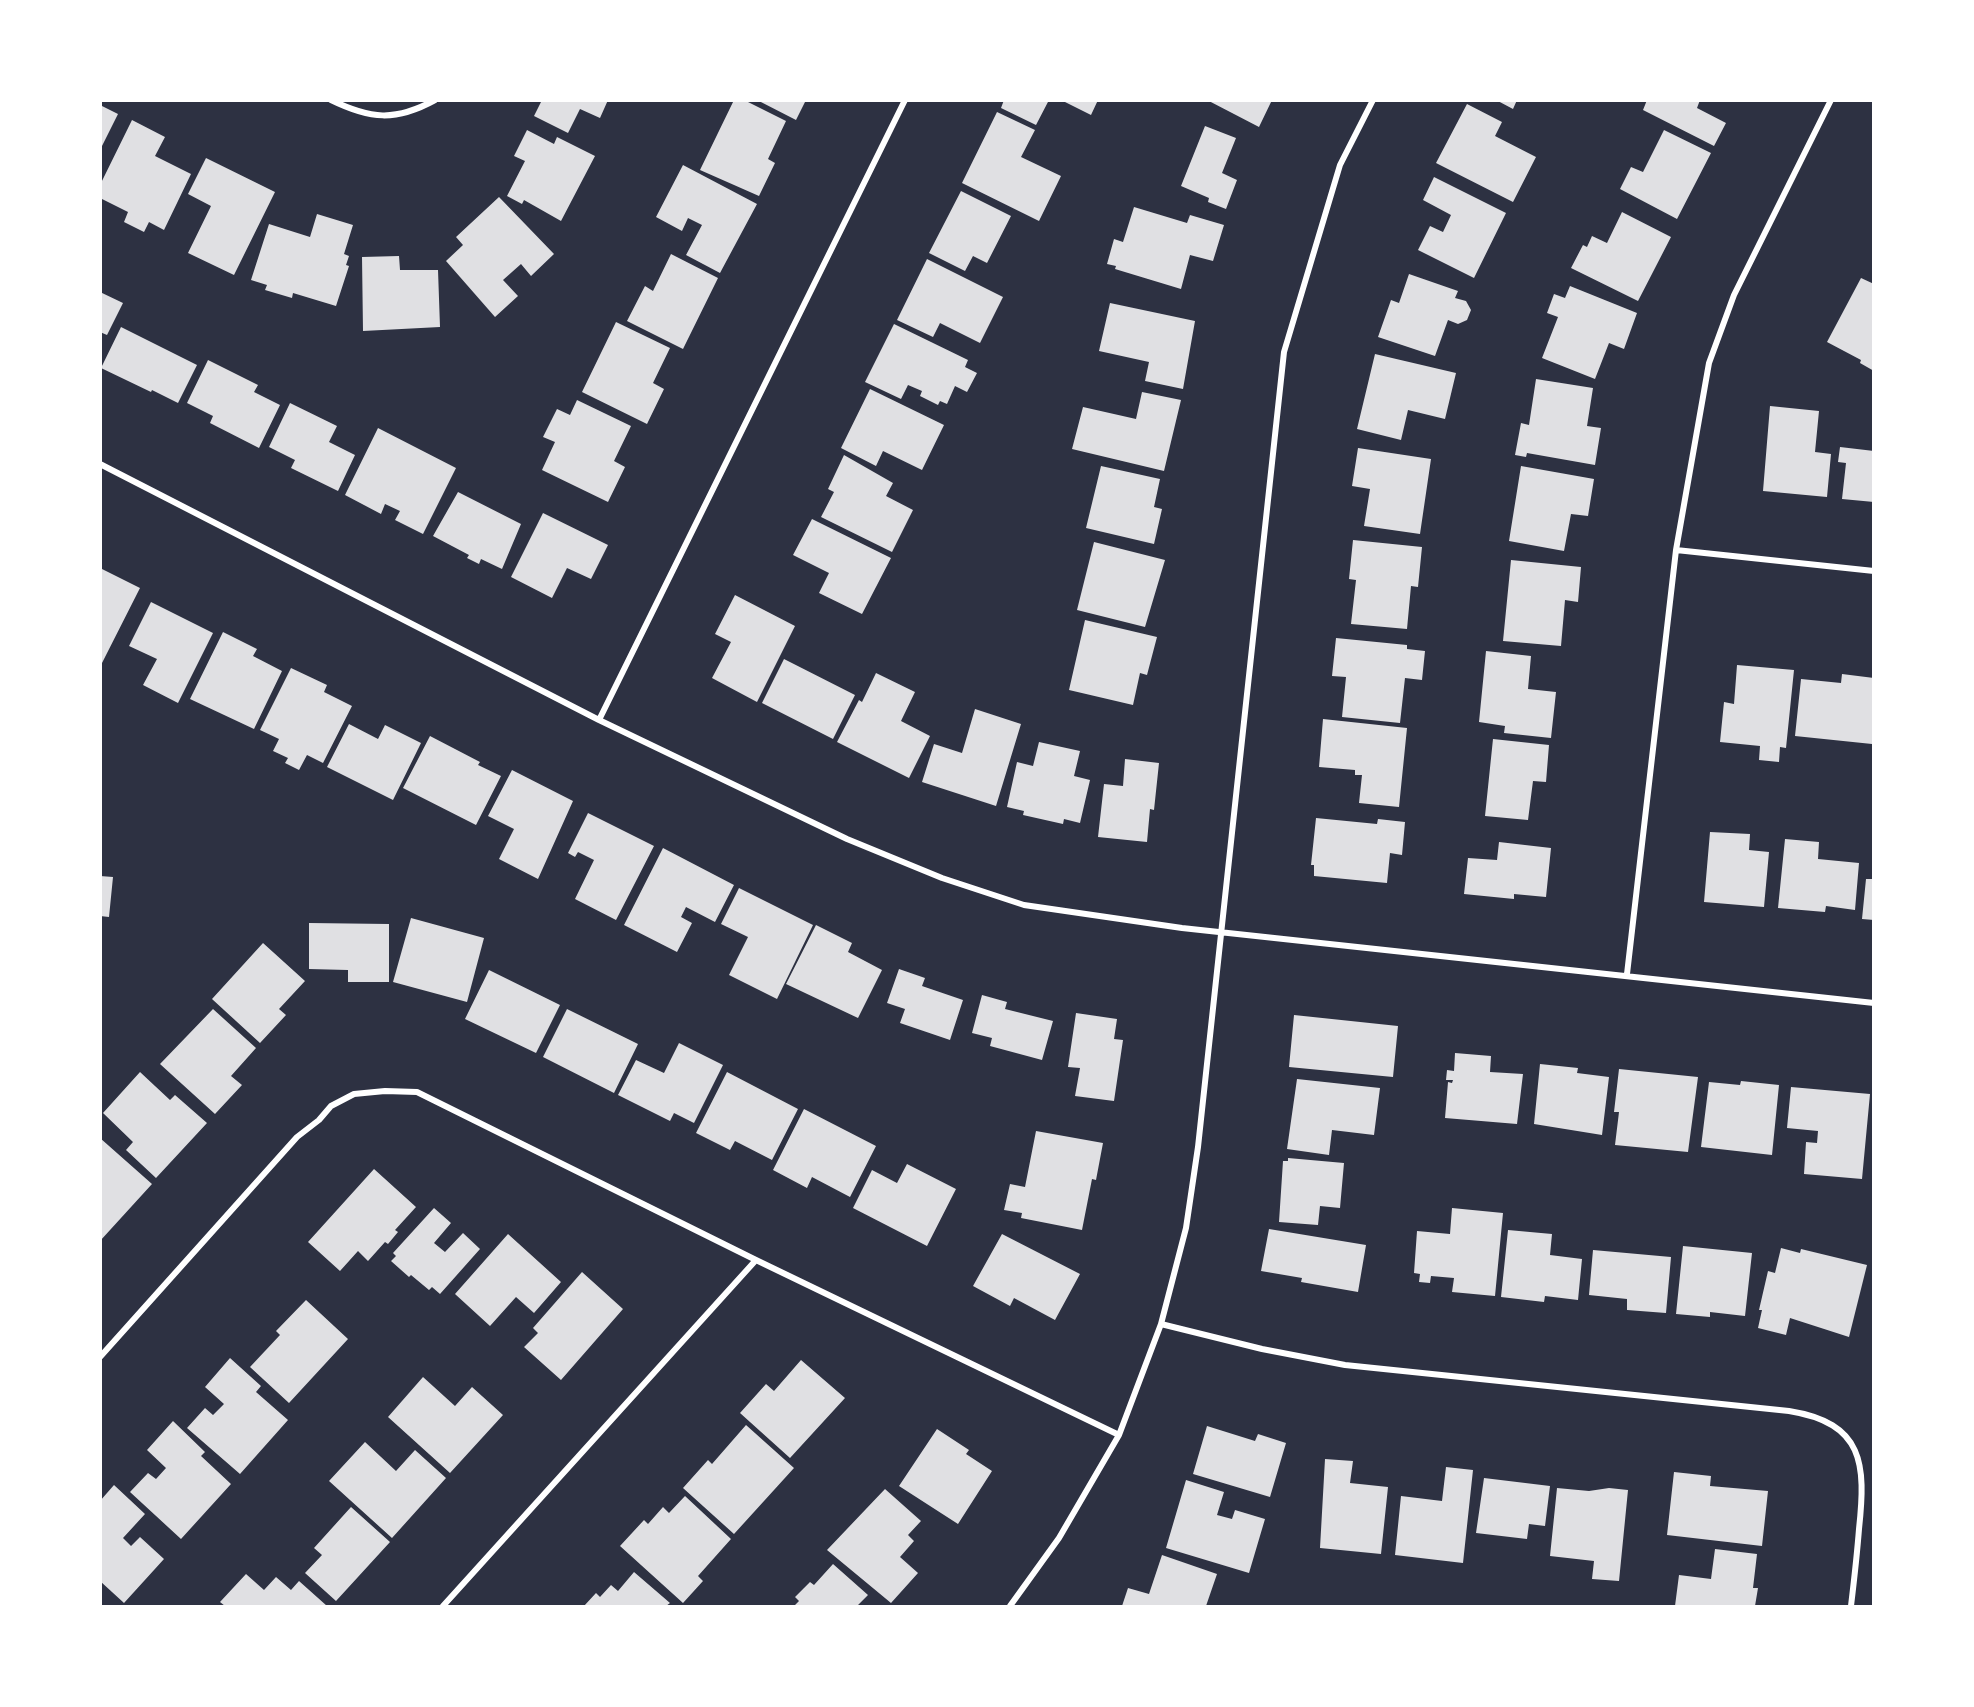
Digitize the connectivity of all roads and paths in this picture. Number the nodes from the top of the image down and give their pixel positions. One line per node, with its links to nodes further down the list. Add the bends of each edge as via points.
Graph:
1 (331, 100): 2 (street, via 356,112 389,117 417,110)
2 (435, 100)
3 (905, 100): 9 (street)
4 (1373, 100): 10 (street, via 1341,165 1284,352)
5 (1831, 100): 7 (street, via 1734,295 1709,363)
6 (100, 464): 9 (street)
7 (1676, 550): 8 (street); 11 (street)
8 (1874, 571)
9 (599, 720): 10 (street, via 847,839 942,878 1024,905)
10 (1219, 932): 11 (street); 14 (street, via 1198,1147 1186,1228)
11 (1627, 974): 12 (street)
12 (1874, 1003)
13 (756, 1260): 15 (street, via 417,1092 385,1090 354,1094 331,1106 297,1137); 16 (street); 17 (street)
14 (1161, 1324): 16 (street); 19 (street, via 1345,1365 1789,1411 1821,1418 1847,1438 1862,1467 1864,1489)
15 (100, 1357)
16 (1119, 1435): 18 (street, via 1059,1538)
17 (443, 1606)
18 (1010, 1606)
19 (1851, 1606)

